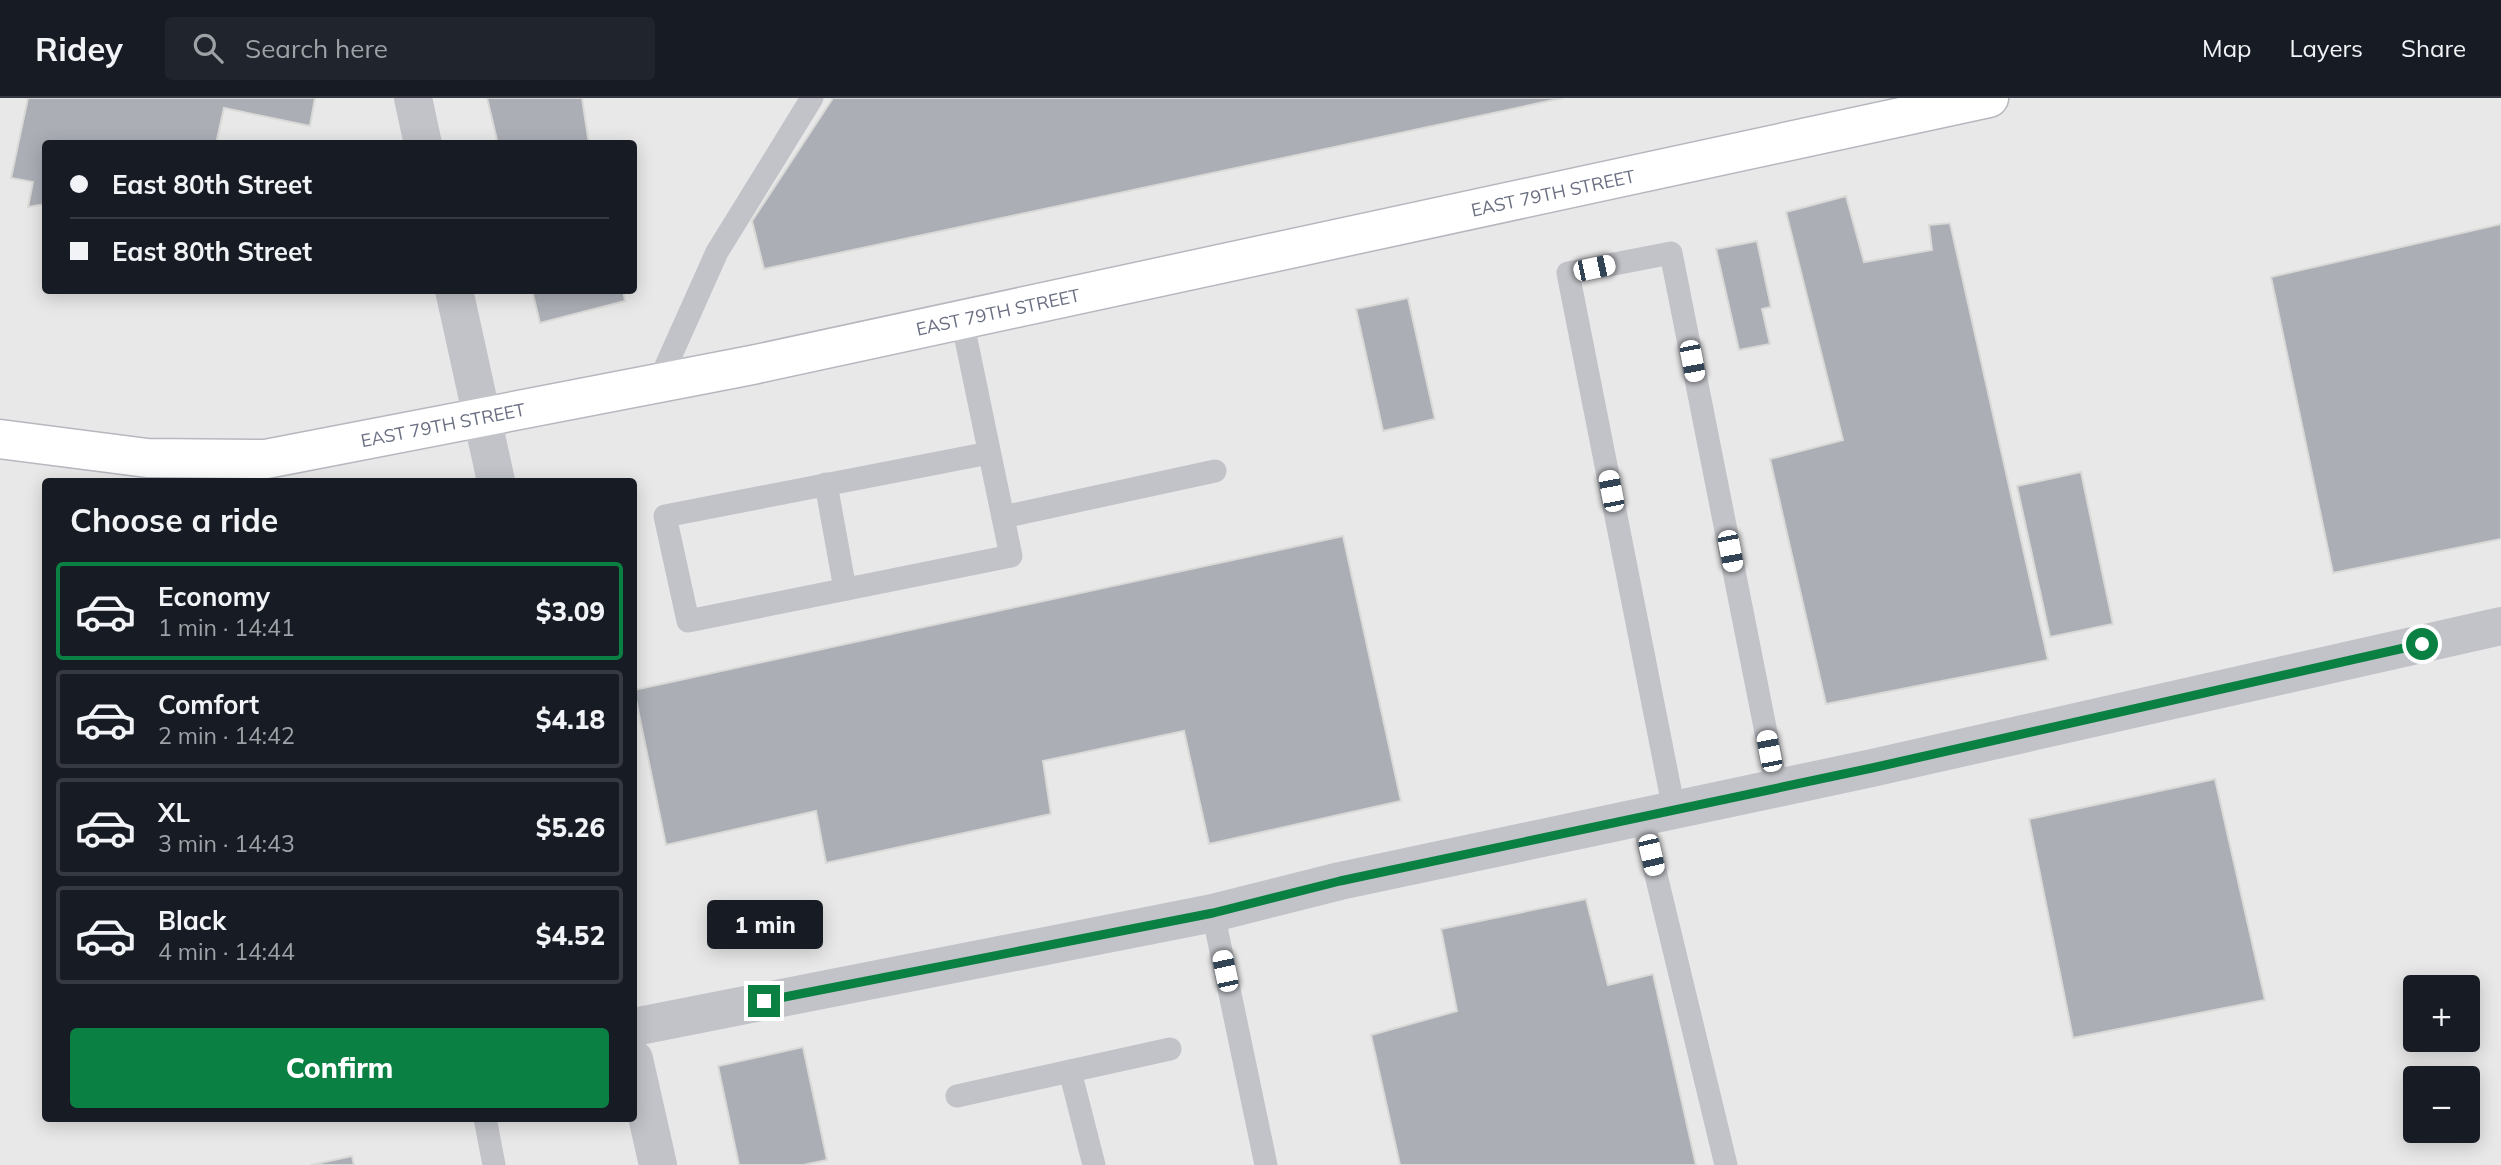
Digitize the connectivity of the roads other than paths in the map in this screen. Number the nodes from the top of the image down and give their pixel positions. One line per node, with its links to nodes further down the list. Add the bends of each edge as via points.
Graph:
1 (413, 98): 5 (street)
2 (812, 98): 8 (lane, via 717,252)
3 (1989, 98): 4 (main road, EAST 79TH STREET)
4 (1888, 109): 7 (main road, EAST 79TH STREET)
5 (422, 140)
6 (455, 294): 9 (street)
7 (962, 320): 8 (main road, EAST 79TH STREET); 11 (lane)
8 (658, 384): 9 (main road, EAST 79TH STREET)
9 (481, 418): 10 (main road, EAST 79TH STREET, via 266,459 147,458); 13 (street)
10 (0, 439)
11 (989, 453): 14 (lane); 15 (lane)
12 (1215, 471): 15 (lane)
13 (495, 478)
14 (826, 484): 16 (lane); 16 (lane, via 666,516 688,621)
15 (1003, 517): 16 (lane, via 1011,556)
16 (845, 589)
17 (2501, 626): 18 (street)
18 (1777, 788): 19 (street); 19 (lane, via 1671,253 1568,274)
19 (1658, 813): 20 (street); 31 (lane)
20 (1213, 913): 21 (street); 30 (lane)
21 (637, 1026)
22 (1170, 1049): 23 (lane)
23 (1070, 1071): 25 (lane); 29 (lane)
24 (637, 1072): 28 (street)
25 (957, 1096)
26 (486, 1122): 27 (lane)
27 (494, 1165)
28 (658, 1165)
29 (1094, 1165)
30 (1266, 1165)
31 (1726, 1165)

